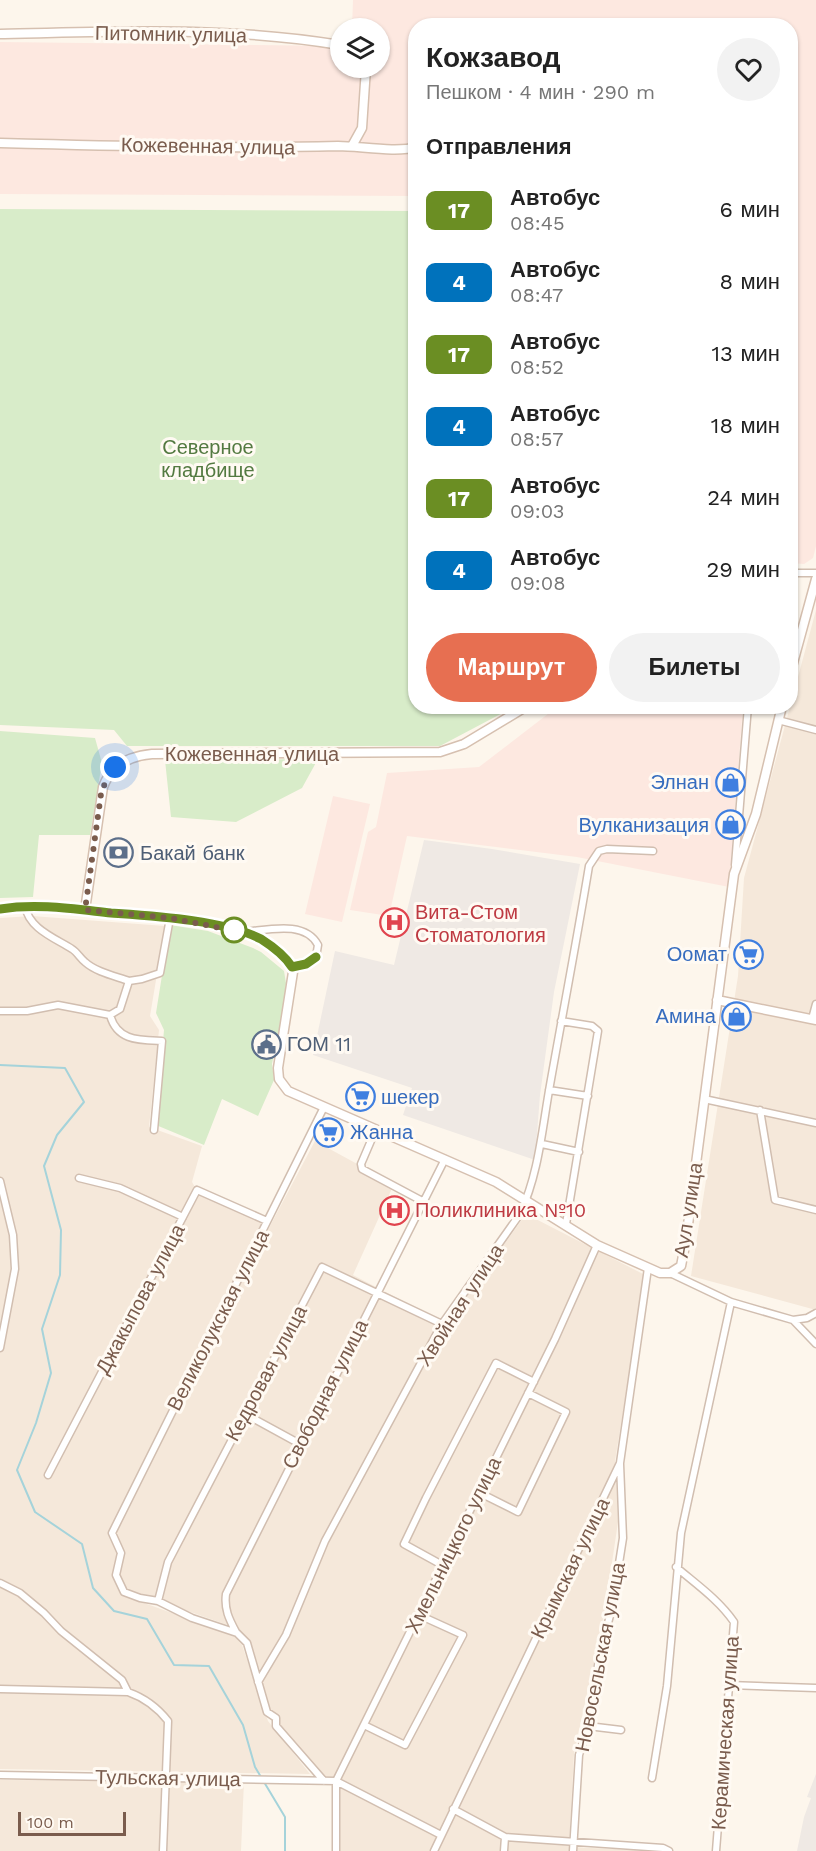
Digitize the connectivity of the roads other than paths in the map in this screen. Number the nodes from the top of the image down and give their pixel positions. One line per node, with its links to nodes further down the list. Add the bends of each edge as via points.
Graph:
1 (0, 34): 2 (main road, Питомник улица, via 250,34)
2 (330, 43)
3 (365, 78): 5 (main road, via 362,128)
4 (0, 143): 5 (main road, Кожевенная улица)
5 (352, 146): 6 (main road, Кожевенная улица)
6 (408, 149)
7 (798, 573): 8 (street)
8 (816, 573)
9 (816, 579): 10 (main road)
10 (798, 645)
11 (514, 714): 20 (main road, Кожевенная улица, via 464,744 440,752 152,754 125,761 108,775 103,787)
12 (747, 714): 17 (street, Аул улица)
13 (780, 714): 14 (main road)
14 (778, 720): 15 (street); 17 (main road, via 756,814)
15 (816, 730)
16 (653, 850): 30 (street, Хвойная улица, via 607,849 599,852 589,866)
17 (734, 874): 25 (main road, Аул улица)
18 (26, 906): 19 (main road); 20 (main road); 24 (street, via 27,914 40,929 74,950 87,964)
19 (0, 909)
20 (85, 910): 21 (main road)
21 (170, 918): 22 (main road); 24 (street, via 160,973)
22 (241, 932): 23 (main road, via 267,943); 23 (street, via 284,928 309,934 318,945 316,957)
23 (292, 967): 34 (main road, Аул улица, via 279,1079 294,1095)
24 (129, 981): 28 (street, via 120,1009)
25 (717, 1000): 29 (main road); 33 (main road, Аул улица)
26 (816, 1004): 29 (street)
27 (0, 1011): 28 (street, via 58,1005)
28 (110, 1015): 38 (street, via 113,1024 130,1040 162,1041)
29 (814, 1019)
30 (561, 1021): 31 (street, Хвойная улица); 32 (street, via 592,1026 598,1031)
31 (549, 1090): 32 (street); 39 (street, Хвойная улица)
32 (588, 1096): 40 (street)
33 (704, 1099): 35 (street); 52 (main road, Аул улица, via 682,1262)
34 (324, 1107): 37 (main road, Аул улица); 48 (street, Великолукская улица)
35 (760, 1110): 36 (street); 46 (street, via 775,1200)
36 (816, 1122)
37 (376, 1129): 41 (main road, Аул улица); 45 (street, via 362,1169)
38 (154, 1130)
39 (542, 1144): 40 (street); 44 (street, Хвойная улица)
40 (579, 1152): 49 (street)
41 (445, 1159): 44 (main road, Аул улица); 45 (street, Свободная улица)
42 (79, 1178): 47 (street, via 120,1188)
43 (0, 1181): 59 (street, via 13,1235 15,1269)
44 (527, 1200): 49 (main road, Аул улица); 57 (street, Хвойная улица)
45 (424, 1202): 53 (street, Свободная улица)
46 (816, 1210)
47 (183, 1218): 48 (street, Джакыпова улица, via 197,1190); 65 (street, Джакыпова улица)
48 (267, 1221): 70 (street, Великолукская улица, via 112,1533 121,1553 116,1575 124,1592)
49 (566, 1224): 50 (main road, Аул улица)
50 (597, 1245): 51 (main road, Аул улица); 60 (street, Хмельницкого улица)
51 (648, 1268): 52 (main road, Аул улица); 64 (street, Крымская улица)
52 (670, 1274): 54 (street)
53 (378, 1292): 57 (street, Кедровая улица); 62 (street, Кедровая улица, via 322,1267); 63 (street, Свободная улица)
54 (731, 1302): 56 (street); 68 (street)
55 (816, 1313): 56 (street)
56 (794, 1320): 58 (street)
57 (442, 1324): 73 (street, Хвойная улица, via 325,1541 286,1635)
58 (816, 1344)
59 (0, 1348)
60 (534, 1382): 61 (street, Хмельницкого улица); 67 (street, via 496,1363 426,1498 404,1544)
61 (528, 1394): 66 (street, Хмельницкого улица); 66 (street, via 566,1412 518,1512)
62 (245, 1414): 63 (street); 70 (street, Кедровая улица, via 168,1562)
63 (300, 1444): 72 (street, Свободная улица, via 226,1594 228,1617)
64 (620, 1463): 79 (street, Новосельская улица, via 623,1538); 86 (street, Крымская улица)
65 (48, 1475)
66 (480, 1492): 67 (street, Хмельницкого улица)
67 (444, 1566): 71 (street, Хмельницкого улица)
68 (676, 1567): 74 (street, Керамическая улица, via 734,1622); 83 (street, via 667,1686)
69 (0, 1583): 77 (street, via 20,1593 44,1613 61,1632 122,1680)
70 (158, 1601): 72 (street)
71 (419, 1615): 78 (street, Хмельницкого улица); 78 (street, via 463,1635 405,1745)
72 (237, 1633): 73 (street, via 247,1643)
73 (258, 1682): 84 (street, via 267,1712 276,1718 276,1726)
74 (729, 1685): 75 (street); 96 (street, Керамическая улица)
75 (816, 1688)
76 (0, 1689): 77 (street)
77 (128, 1692): 82 (street, via 141,1696 168,1720)
78 (364, 1725): 85 (street, Хмельницкого улица)
79 (588, 1726): 80 (street); 89 (street, Новосельская улица, via 579,1755)
80 (621, 1730)
81 (0, 1775): 82 (street, Тульская улица)
82 (166, 1777): 84 (street, Тульская улица); 90 (street)
83 (652, 1778)
84 (324, 1781): 85 (street, Тульская улица)
85 (336, 1781): 87 (street); 91 (street, Хмельницкого улица)
86 (453, 1809): 87 (street, Крымская улица); 88 (street)
87 (441, 1835): 92 (street, Крымская улица)
88 (505, 1837): 89 (street); 93 (street)
89 (573, 1841): 94 (street, Новосельская улица); 95 (street)
90 (163, 1851)
91 (336, 1851)
92 (434, 1851)
93 (504, 1851)
94 (573, 1851)
95 (669, 1851)
96 (716, 1851)

